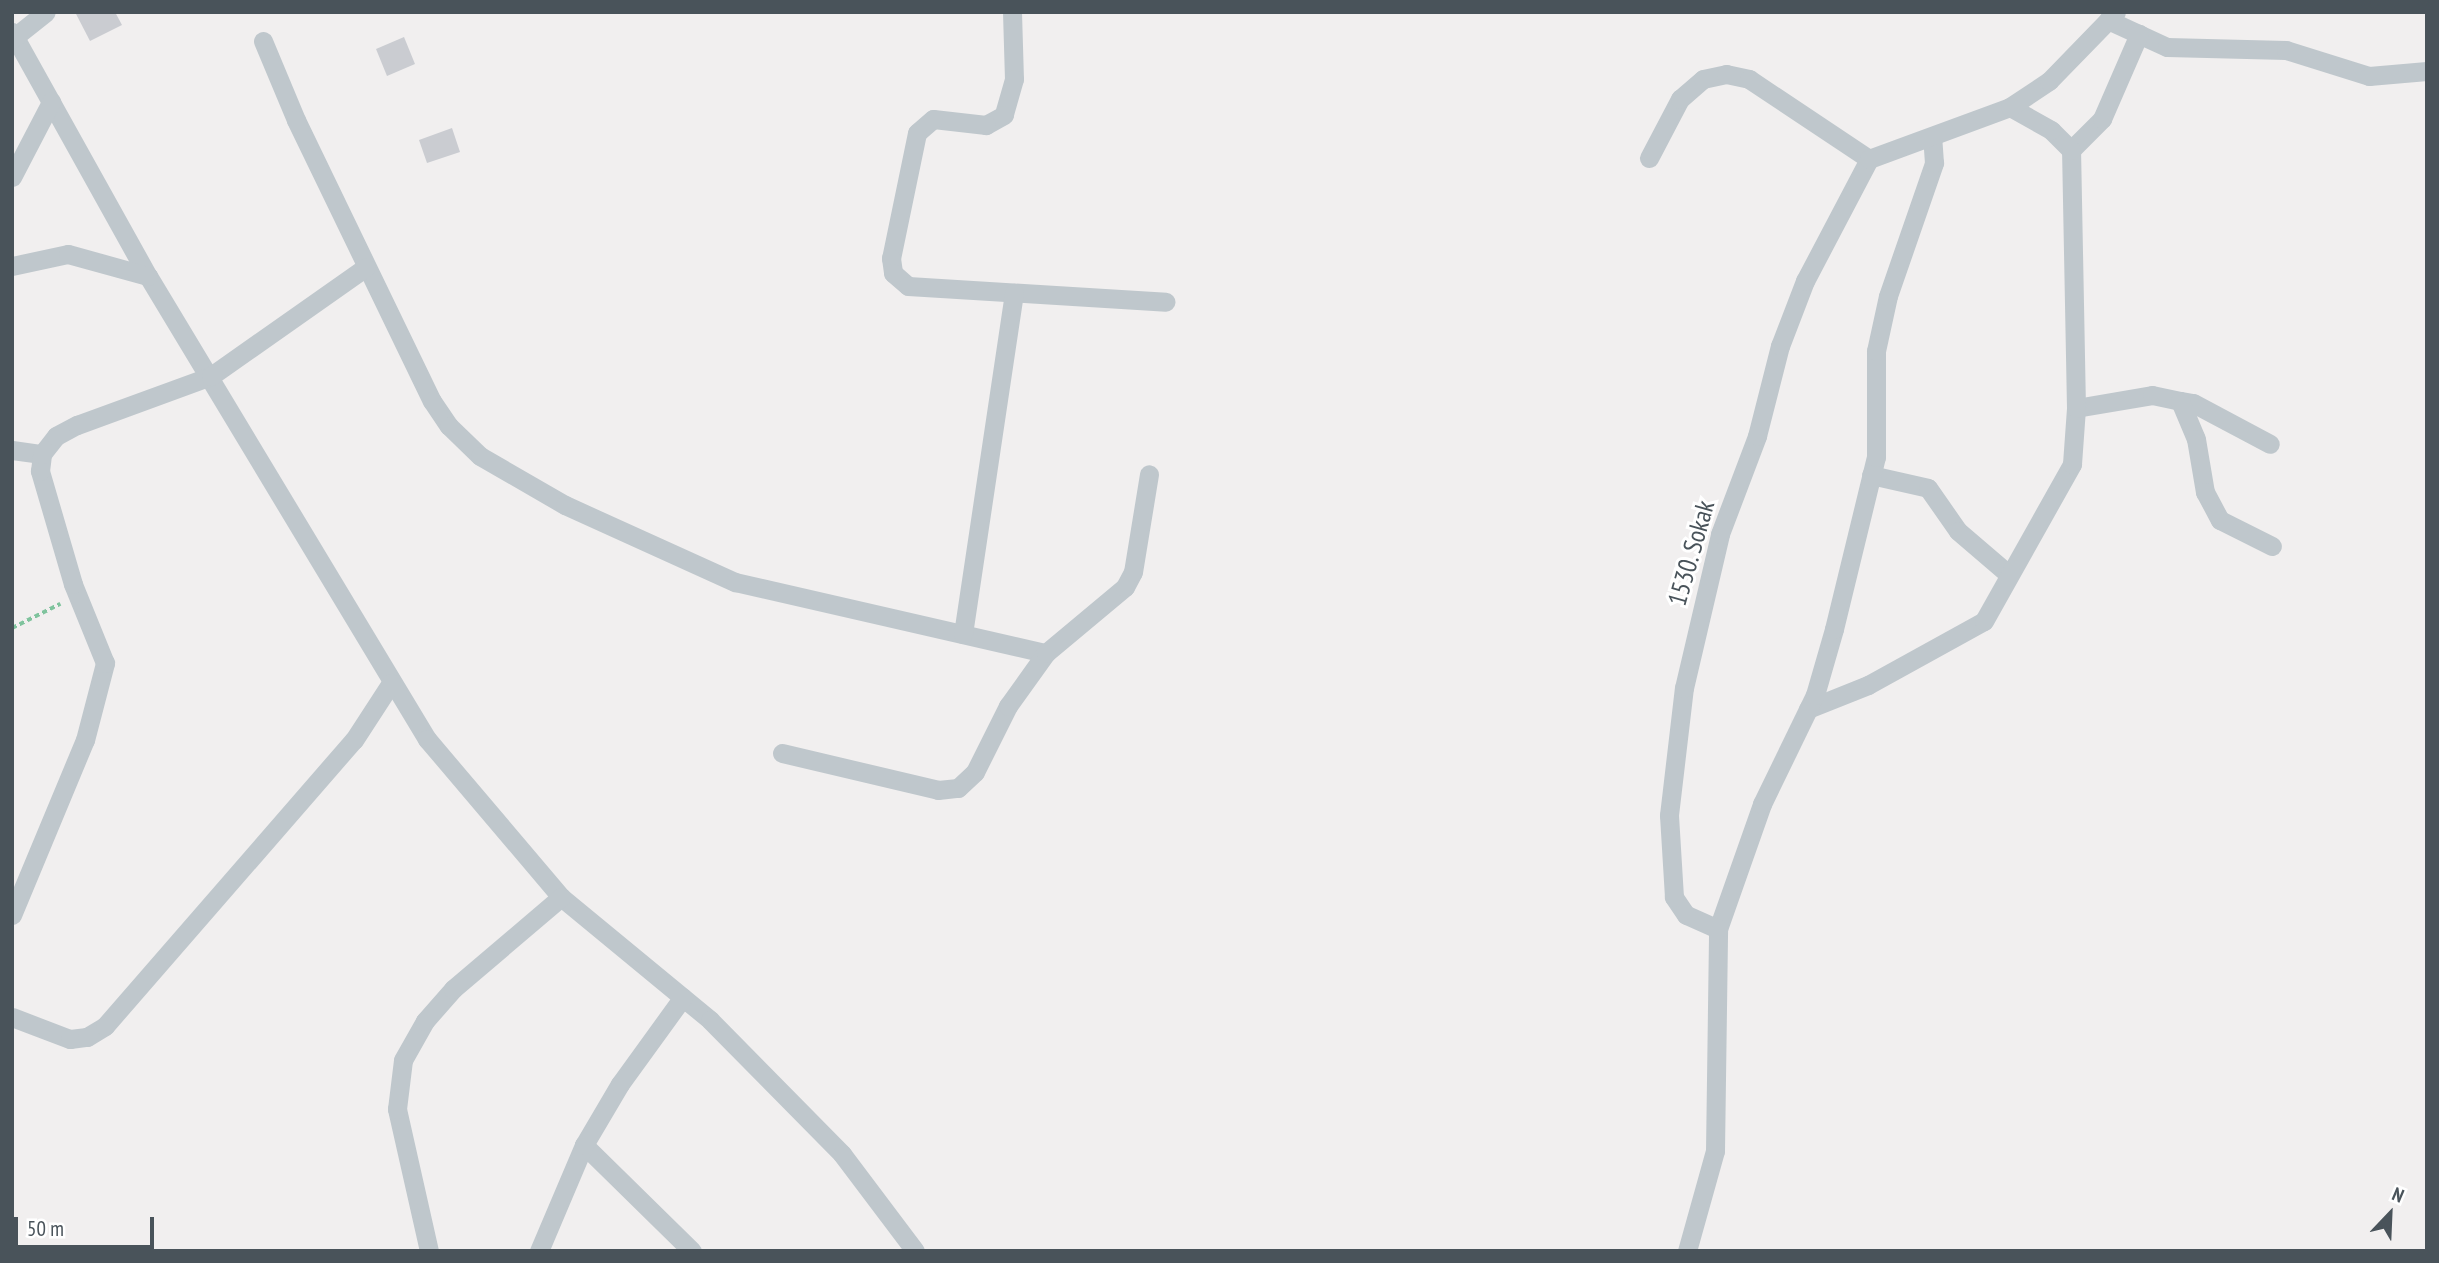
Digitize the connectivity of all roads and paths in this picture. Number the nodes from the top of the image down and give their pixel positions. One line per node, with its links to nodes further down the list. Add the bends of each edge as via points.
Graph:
1 (46, 12): 5 (street)
2 (1012, 12): 20 (street, via 1014,79 1004,115 986,125 940,118 921,126 891,266 897,279 908,286)
3 (2112, 16): 4 (street); 9 (street, via 2049,81)
4 (2139, 34): 7 (street, via 2167,47 2287,50 2369,76); 12 (street, via 2102,119)
5 (13, 36): 8 (street)
6 (263, 41): 18 (street)
7 (2427, 71)
8 (51, 102): 16 (street); 19 (street)
9 (2010, 107): 10 (street); 12 (street, via 2051,130)
10 (1932, 137): 14 (street); 29 (street, via 1934,163 1888,296 1876,351 1878,429)
11 (12, 141): 15 (street)
12 (2071, 150): 24 (street)
13 (1649, 158): 14 (street, via 1680,99 1703,79 1726,74 1749,79)
14 (1869, 159): 41 (street, 1530. Sokak, via 1805,281 1780,346 1757,436 1720,534 1684,688 1669,815 1674,898 1686,915)
15 (12, 167)
16 (12, 177)
17 (12, 266): 19 (street, via 68,254)
18 (366, 267): 22 (street); 34 (street, via 440,414 480,456 565,505 712,573 782,595)
19 (148, 276): 22 (street)
20 (1014, 292): 21 (street); 34 (street)
21 (1166, 302)
22 (211, 376): 27 (street, via 77,425 56,436); 36 (street)
23 (2180, 401): 24 (street, via 2152,395); 25 (street, via 2193,403); 30 (street, via 2196,439 2205,492 2220,520)
24 (2076, 408): 31 (street, via 2072,464 2058,495)
25 (2270, 444)
26 (12, 450): 27 (street)
27 (43, 454): 32 (street, via 40,471)
28 (1149, 474): 35 (street, via 1129,580 1115,600)
29 (1871, 475): 31 (street, via 1928,488 1958,531); 37 (street, via 1834,629)
30 (2272, 547)
31 (2007, 573): 37 (street, via 1984,621 1868,685)
32 (78, 595): 33 (path); 40 (street, via 105,663 85,740)
33 (12, 628)
34 (963, 634): 35 (street)
35 (1046, 653): 38 (street, via 1008,706 975,772 958,788 938,790)
36 (391, 683): 39 (street, via 427,739); 43 (street, via 354,740 105,1026 87,1037 70,1039)
37 (1808, 709): 41 (street, via 1762,804)
38 (782, 753)
39 (561, 897): 42 (street); 46 (street, via 453,989 425,1021 403,1060 397,1109)
40 (12, 915)
41 (1718, 929): 49 (street, via 1715,1150)
42 (683, 997): 44 (street, via 620,1084); 45 (street, via 842,1154)
43 (12, 1017)
44 (584, 1145): 47 (street); 48 (street)
45 (908, 1248)
46 (429, 1251)
47 (539, 1251)
48 (692, 1251)
49 (1688, 1251)

